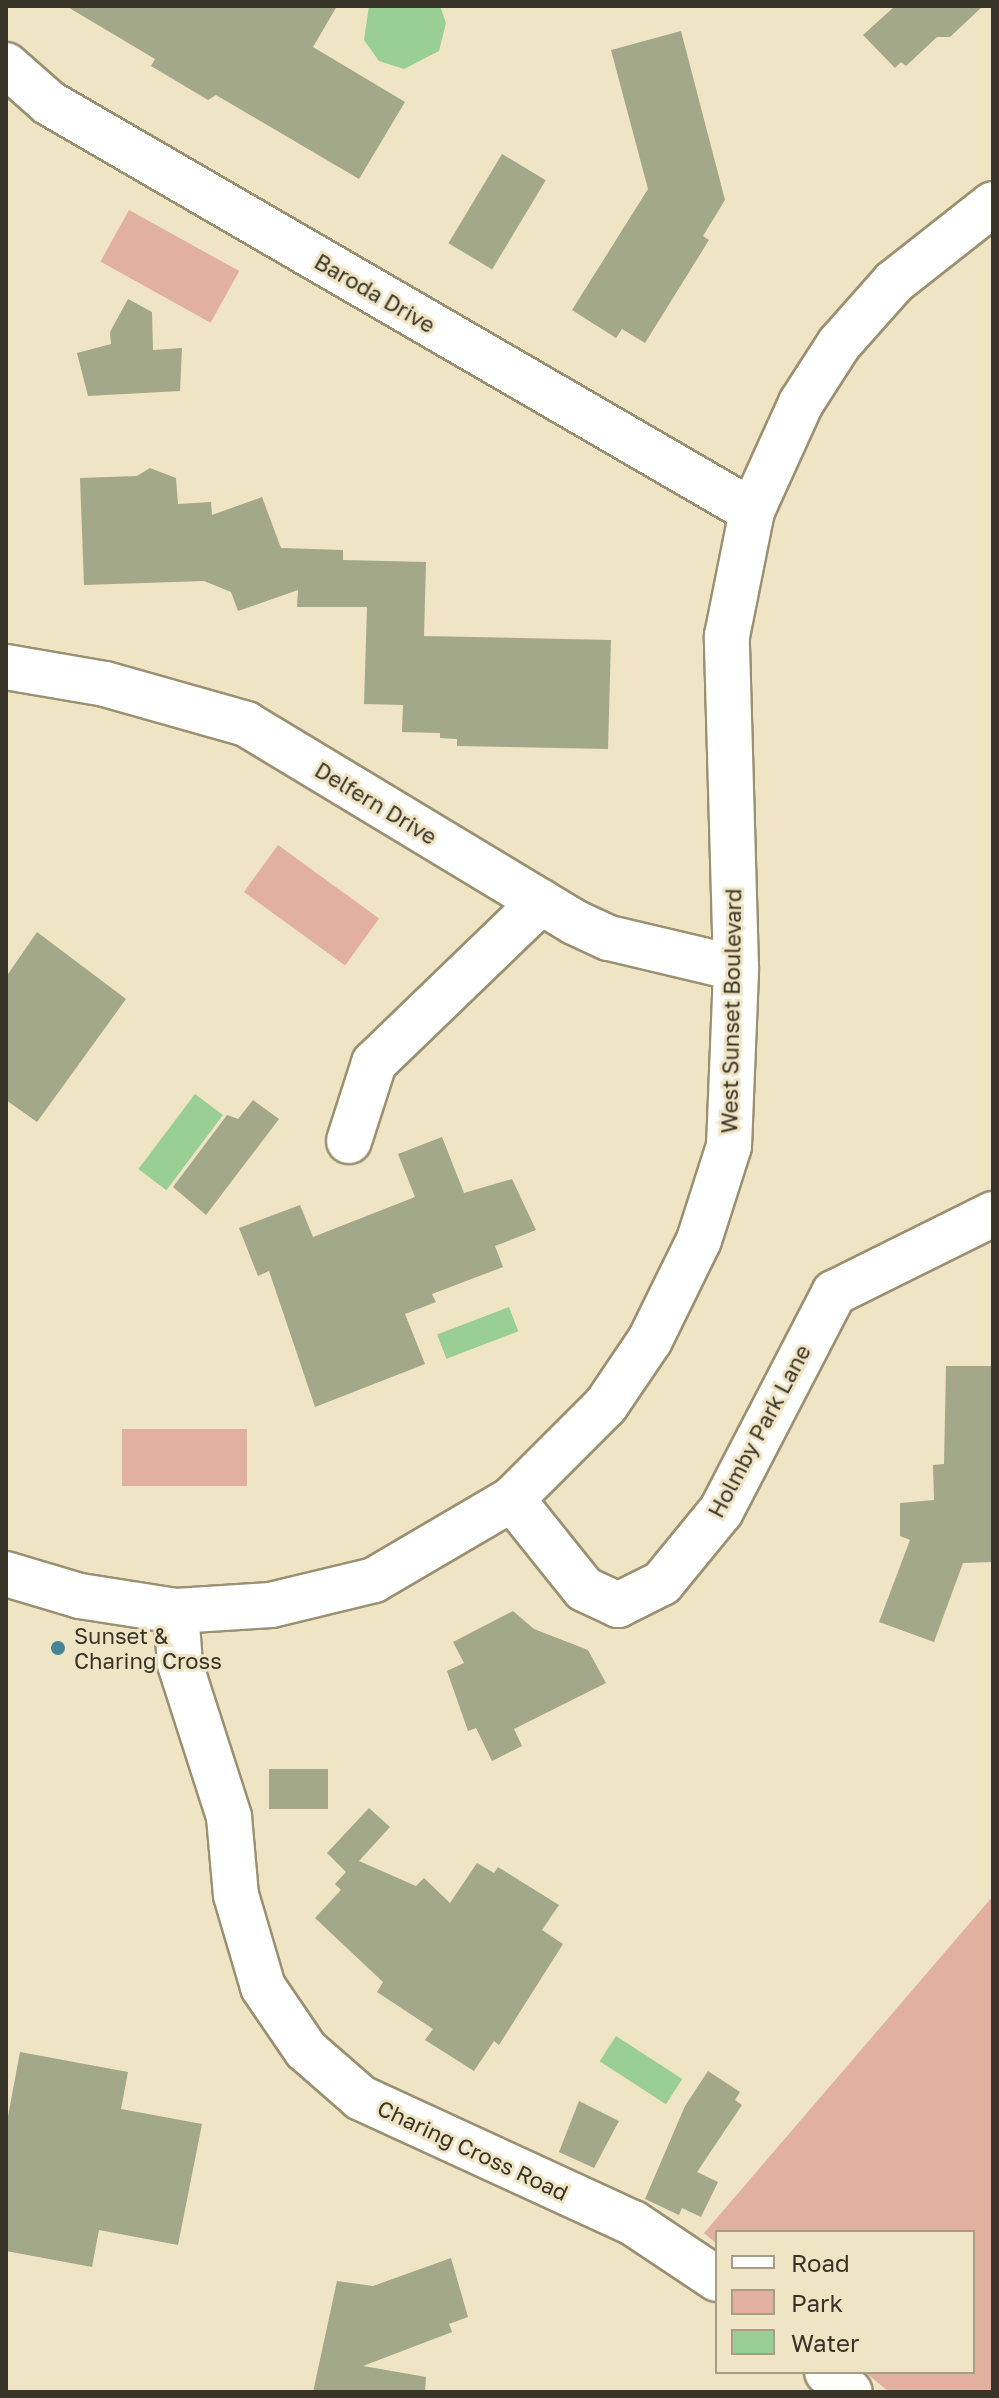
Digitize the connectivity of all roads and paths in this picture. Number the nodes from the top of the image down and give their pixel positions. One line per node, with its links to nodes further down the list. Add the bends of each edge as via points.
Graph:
1 (6, 65): 3 (street, Baroda Drive, via 49,103)
2 (993, 204): 3 (street, West Sunset Boulevard, via 894,282 839,344 801,403)
3 (752, 511): 6 (street, West Sunset Boulevard, via 727,636)
4 (6, 667): 5 (street, Delfern Drive, via 105,684 246,724)
5 (541, 902): 6 (street, Delfern Drive, via 609,938); 7 (street, via 374,1063)
6 (736, 968): 9 (street, West Sunset Boulevard, via 729,1146 699,1240 650,1340 606,1405)
7 (349, 1141)
8 (993, 1214): 9 (street, Holmby Park Lane, via 834,1293 721,1511 662,1583 618,1605 584,1589)
9 (512, 1499): 11 (street, West Sunset Boulevard, via 374,1580 271,1605)
10 (6, 1574): 11 (street, West Sunset Boulevard, via 80,1596)
11 (176, 1611): 12 (street, Charing Cross Road, via 180,1664 229,1817 236,1895 263,1987 306,2050 361,2098 633,2223)
12 (715, 2278)
13 (829, 2374): 14 (street)
14 (850, 2392)

